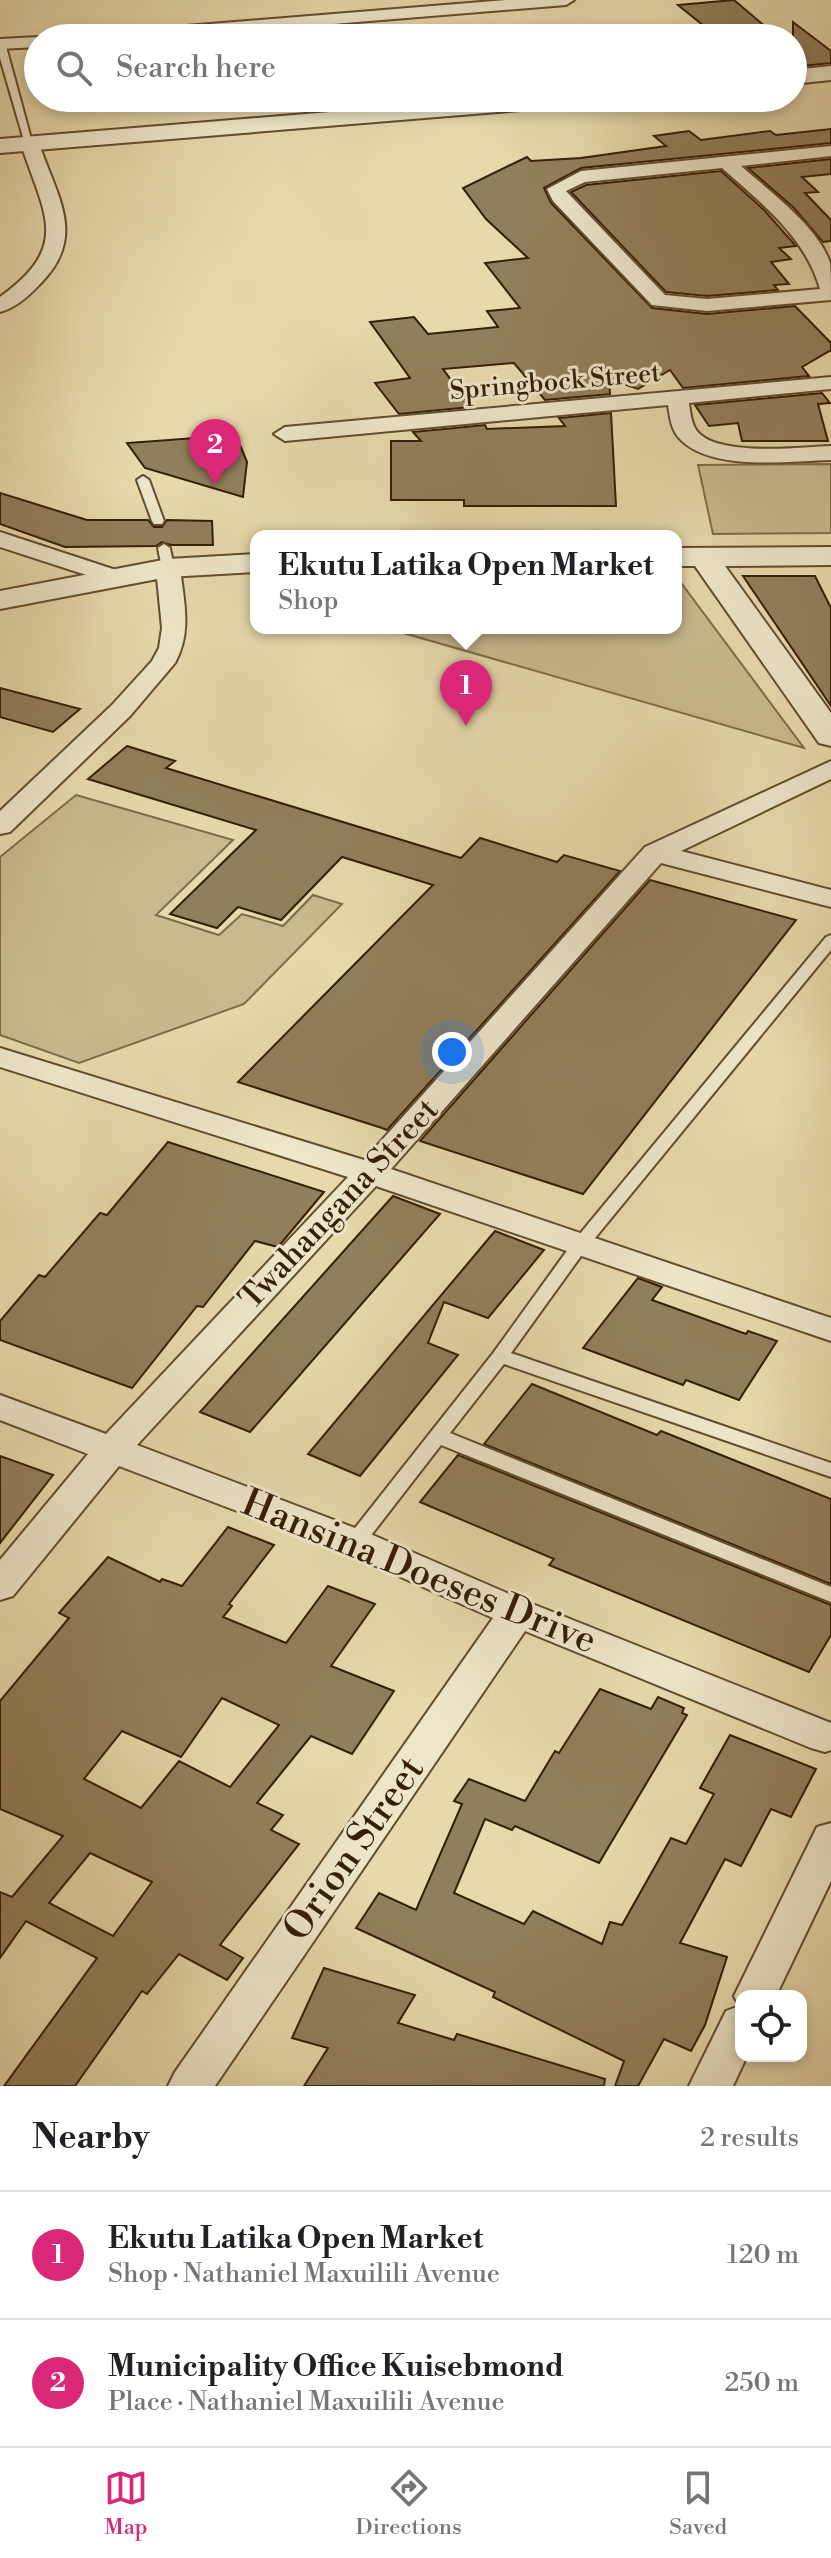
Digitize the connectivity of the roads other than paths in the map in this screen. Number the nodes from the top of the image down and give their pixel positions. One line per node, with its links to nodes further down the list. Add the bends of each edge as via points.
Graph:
1 (566, 0): 2 (street)
2 (272, 24)
3 (24, 43): 4 (street)
4 (0, 44): 8 (lane)
5 (831, 73): 6 (street)
6 (807, 76)
7 (414, 112): 8 (street)
8 (30, 144): 9 (street); 13 (street, via 58,235 34,281)
9 (0, 146)
10 (831, 151): 11 (street)
11 (726, 162): 12 (street, via 792,223 823,265); 12 (street, via 581,177 556,189 659,301 707,305)
12 (831, 293)
13 (0, 306)
14 (831, 383): 15 (street, Springbock Street)
15 (677, 399): 16 (street, Springbock Street); 17 (street, via 685,432 698,445 725,453)
16 (285, 434)
17 (831, 453)
18 (143, 480): 19 (lane)
19 (158, 521)
20 (0, 539): 25 (street)
21 (831, 556): 22 (street)
22 (690, 557): 27 (street)
23 (166, 558): 24 (street); 25 (street); 29 (street, via 175,618 171,651 144,686)
24 (250, 563)
25 (114, 577): 26 (street)
26 (0, 600)
27 (831, 736)
28 (831, 769): 30 (street)
29 (0, 826)
30 (655, 853): 31 (street); 34 (street, Twahangana Street)
31 (831, 899)
32 (831, 940): 35 (lane)
33 (0, 1057): 34 (street)
34 (370, 1173): 35 (street); 40 (street, Twahangana Street)
35 (580, 1245): 36 (street); 37 (lane)
36 (831, 1330)
37 (500, 1356): 39 (lane); 41 (lane)
38 (0, 1407): 40 (street, Hansina Doeses Drive)
39 (436, 1435): 42 (lane); 44 (lane)
40 (111, 1451): 42 (street, Hansina Doeses Drive); 43 (street, Twahangana Street)
41 (831, 1470)
42 (355, 1542): 45 (street, Hansina Doeses Drive)
43 (0, 1586)
44 (831, 1595)
45 (517, 1613): 46 (street, Hansina Doeses Drive); 50 (street, Orion Street)
46 (829, 1737)
47 (831, 1839): 48 (street)
48 (758, 1990)
49 (735, 2036): 51 (street)
50 (190, 2086)
51 (711, 2086)

